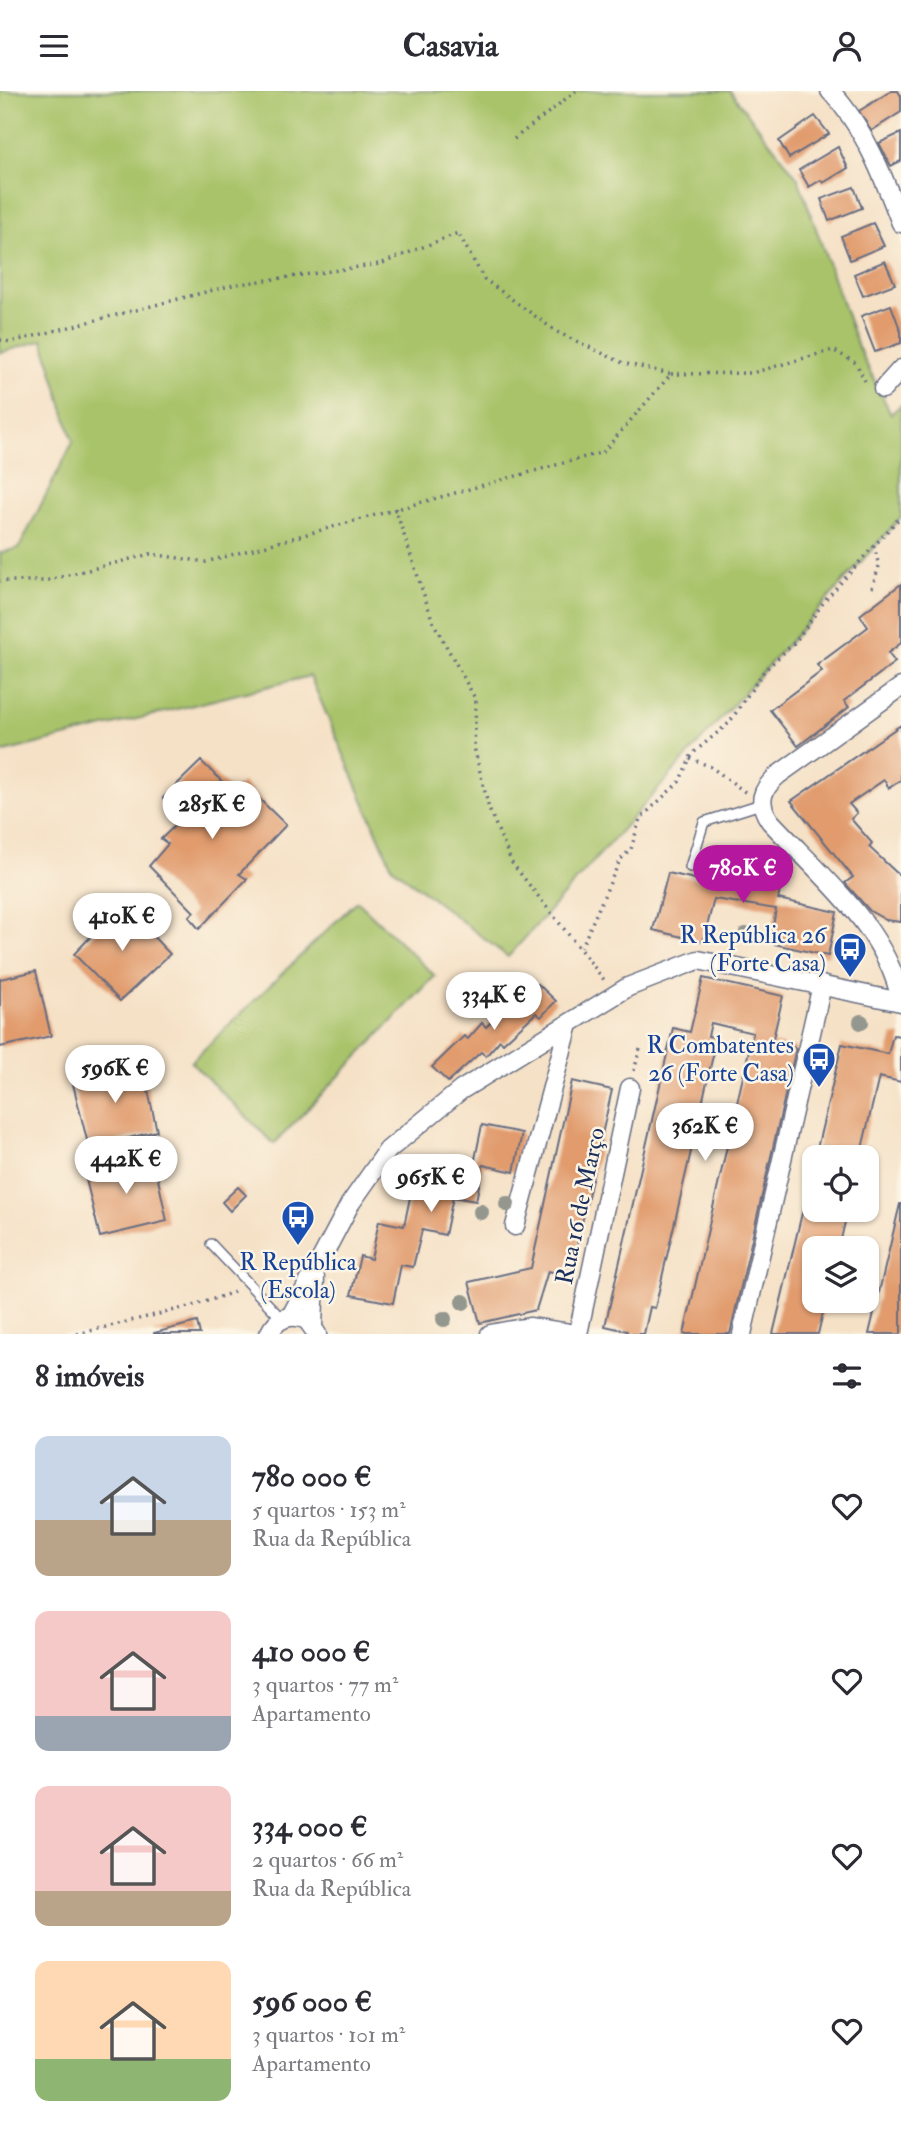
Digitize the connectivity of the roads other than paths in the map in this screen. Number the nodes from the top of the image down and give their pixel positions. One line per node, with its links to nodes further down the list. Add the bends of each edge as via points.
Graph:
1 (830, 91): 2 (street, via 881,170)
2 (901, 223)
3 (901, 369): 4 (street)
4 (883, 389)
5 (901, 687): 6 (street, via 778,775 762,793)
6 (761, 804): 7 (lane, via 704,822); 9 (street, via 770,821 867,927 896,977)
7 (690, 867)
8 (822, 985): 9 (street); 10 (street, via 698,960 615,994); 20 (street)
9 (901, 1002)
10 (569, 1024): 12 (street); 14 (street, via 461,1090 388,1150 350,1204)
11 (630, 1088): 19 (street, Rua 16 de Março)
12 (515, 1226)
13 (211, 1244): 15 (lane)
14 (316, 1274): 15 (street); 16 (street)
15 (287, 1317): 16 (street, via 307,1320); 17 (street)
16 (315, 1330)
17 (270, 1334)
18 (490, 1334): 19 (street, via 529,1327)
19 (577, 1334)
20 (742, 1334)

